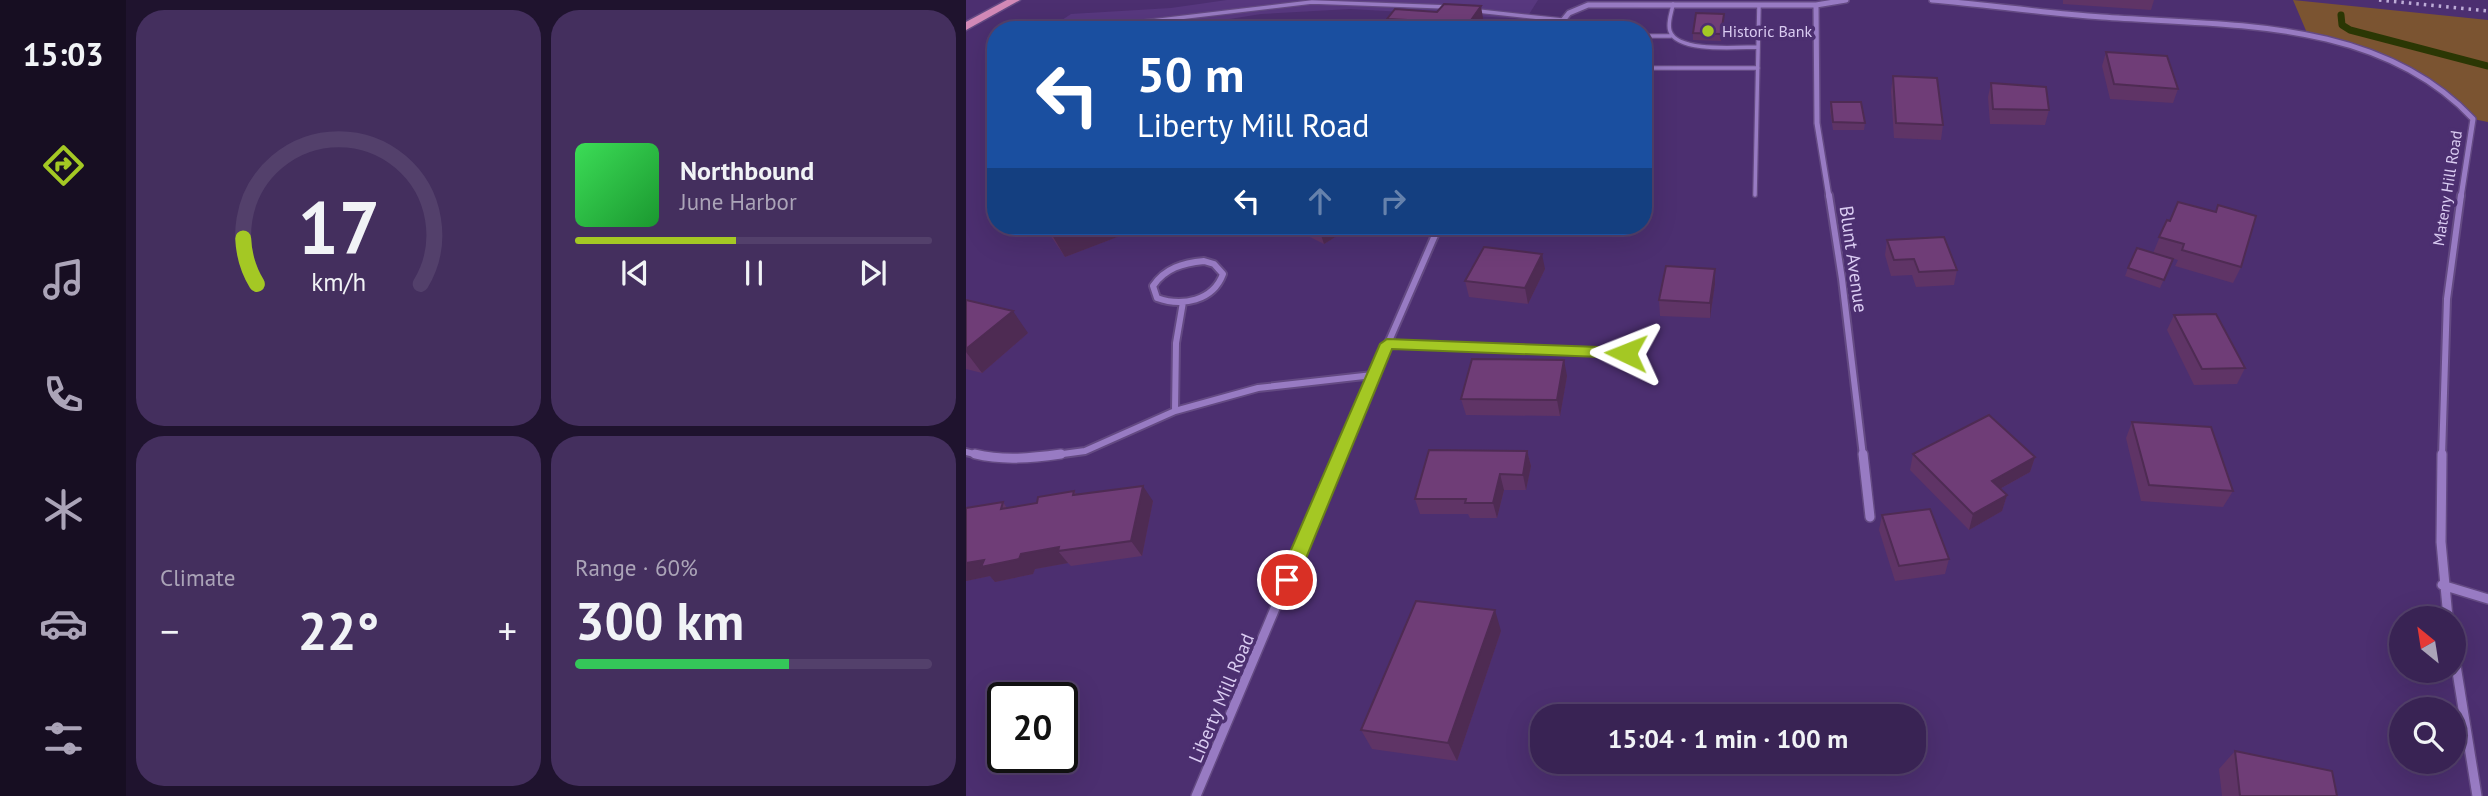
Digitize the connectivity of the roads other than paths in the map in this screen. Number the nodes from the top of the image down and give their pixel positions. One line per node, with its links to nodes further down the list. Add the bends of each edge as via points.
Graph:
1 (1016, 0): 11 (main road)
2 (1846, 0): 6 (street)
3 (1932, 0): 26 (street, Mateny Hill Road, via 2307,33 2348,43 2433,82 2473,119 2472,152 2455,229 2446,329 2438,512)
4 (1673, 5): 5 (street); 9 (street, via 1598,4 1576,8); 13 (lane)
5 (1759, 5): 6 (street); 14 (lane)
6 (1816, 5): 25 (street, Blunt Avenue, via 1817,123 1842,279)
7 (1456, 9): 10 (lane, via 1312,2)
8 (1469, 10): 9 (lane)
9 (1562, 20)
10 (1146, 21)
11 (966, 27)
12 (1652, 36): 13 (lane)
13 (1671, 36): 14 (lane, via 1692,46)
14 (1758, 47): 16 (lane)
15 (1652, 68): 16 (lane)
16 (1758, 68): 17 (lane)
17 (1755, 195)
18 (1436, 235): 20 (street, Liberty Mill Road)
19 (1183, 302): 19 (street, via 1157,298 1153,286 1163,274 1193,262 1220,268 1222,281 1216,288); 23 (street, via 1176,343)
20 (1387, 344): 21 (lane); 22 (street, Liberty Mill Road)
21 (1626, 353)
22 (1373, 375): 23 (street, via 1258,388); 30 (street, Liberty Mill Road)
23 (1175, 411): 24 (street, via 1084,451 1025,459)
24 (966, 452)
25 (1870, 517)
26 (2442, 585): 27 (street); 28 (street, Mateny Hill Road)
27 (2488, 598)
28 (2446, 606)
29 (2459, 683): 31 (street)
30 (1196, 796)
31 (2477, 796)

